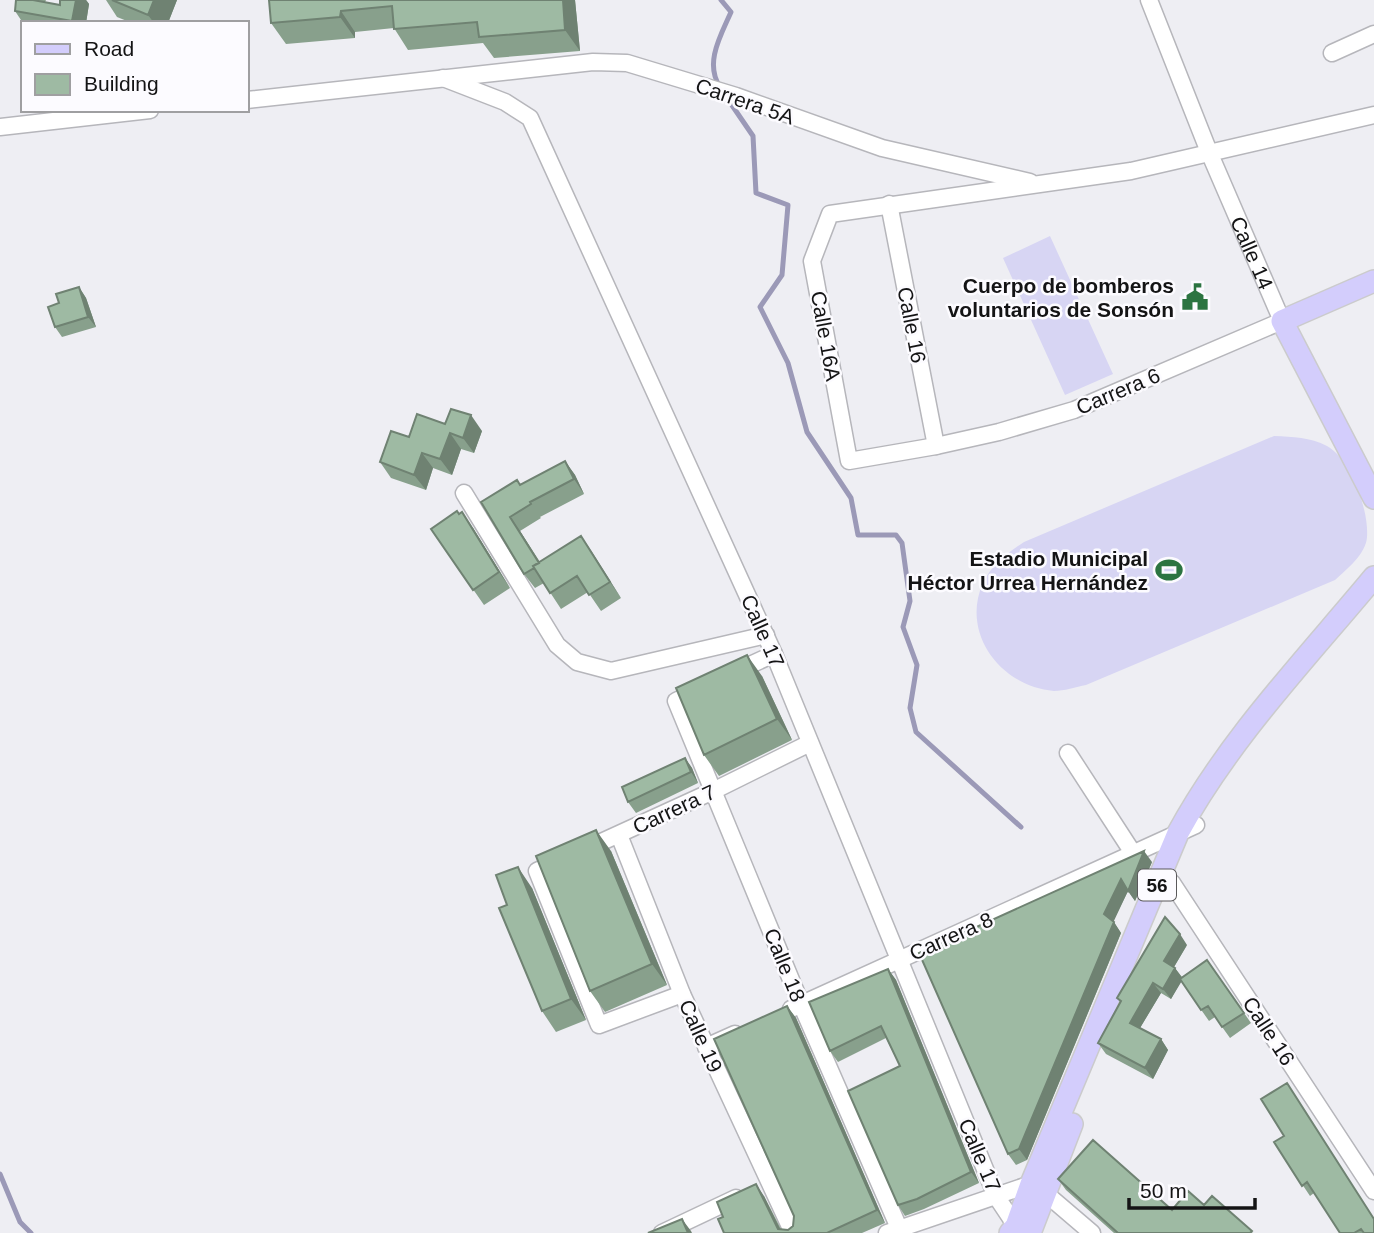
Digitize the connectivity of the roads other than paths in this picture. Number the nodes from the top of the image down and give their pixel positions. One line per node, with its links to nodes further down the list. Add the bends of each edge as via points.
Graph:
1 (1149, 0): 9 (street, Calle 14)
2 (1374, 34): 3 (street)
3 (1332, 53)
4 (443, 78): 5 (street, Carrera 5A); 10 (street, Carrera 5A, via 593,62 627,63 883,148); 21 (street, Calle 17, via 505,102 530,118)
5 (248, 100)
6 (132, 112): 8 (street)
7 (1374, 116): 9 (street, Carrera 5A)
8 (0, 127)
9 (1209, 152): 10 (street, Carrera 5A, via 1131,171); 14 (street, Calle 14)
10 (1042, 185): 11 (street, Carrera 5A)
11 (889, 204): 12 (street, Carrera 5A); 15 (street, Calle 16)
12 (830, 214): 16 (street, Calle 16A, via 812,261)
13 (1374, 281): 14 (main road, Carrera 6)
14 (1282, 321): 15 (street, Carrera 6, via 1074,410); 18 (main road, Calle 14)
15 (936, 446): 16 (street, Carrera 6)
16 (849, 461)
17 (464, 493): 21 (street, via 557,645 577,662 611,671)
18 (1374, 498)
19 (1374, 577): 26 (main road, 56, via 1198,797)
20 (1374, 598): 26 (main road, 56)
21 (765, 635): 22 (street, Calle 17)
22 (774, 654): 23 (street, Calle 17); 25 (street, Calle 18, via 676,701)
23 (810, 743): 25 (street, Carrera 7); 30 (street, Calle 17)
24 (1068, 753): 28 (street)
25 (713, 791): 27 (street, Carrera 7); 32 (street, Calle 18)
26 (1187, 829): 28 (street, Carrera 8); 29 (main road, 56)
27 (619, 835): 31 (street, Calle 19); 31 (street, Carrera 7, via 537,871 599,1025)
28 (1133, 853): 30 (street, Carrera 8)
29 (1167, 878): 37 (main road, 56); 38 (street, Calle 16)
30 (898, 960): 32 (street, Carrera 8); 39 (street, Calle 17)
31 (682, 994): 35 (street, Calle 19)
32 (801, 1004): 33 (street, Carrera 8); 40 (street, Calle 18)
33 (777, 1015)
34 (753, 1026): 35 (street)
35 (706, 1047): 36 (street, Calle 19)
36 (768, 1183): 42 (street); 43 (street, Calle 19)
37 (1038, 1188): 39 (street); 41 (main road, 56); 44 (street)
38 (1374, 1191)
39 (996, 1196): 40 (street); 41 (street, Calle 17)
40 (893, 1231)
41 (1020, 1231)
42 (663, 1233)
43 (793, 1233)
44 (1092, 1233)

